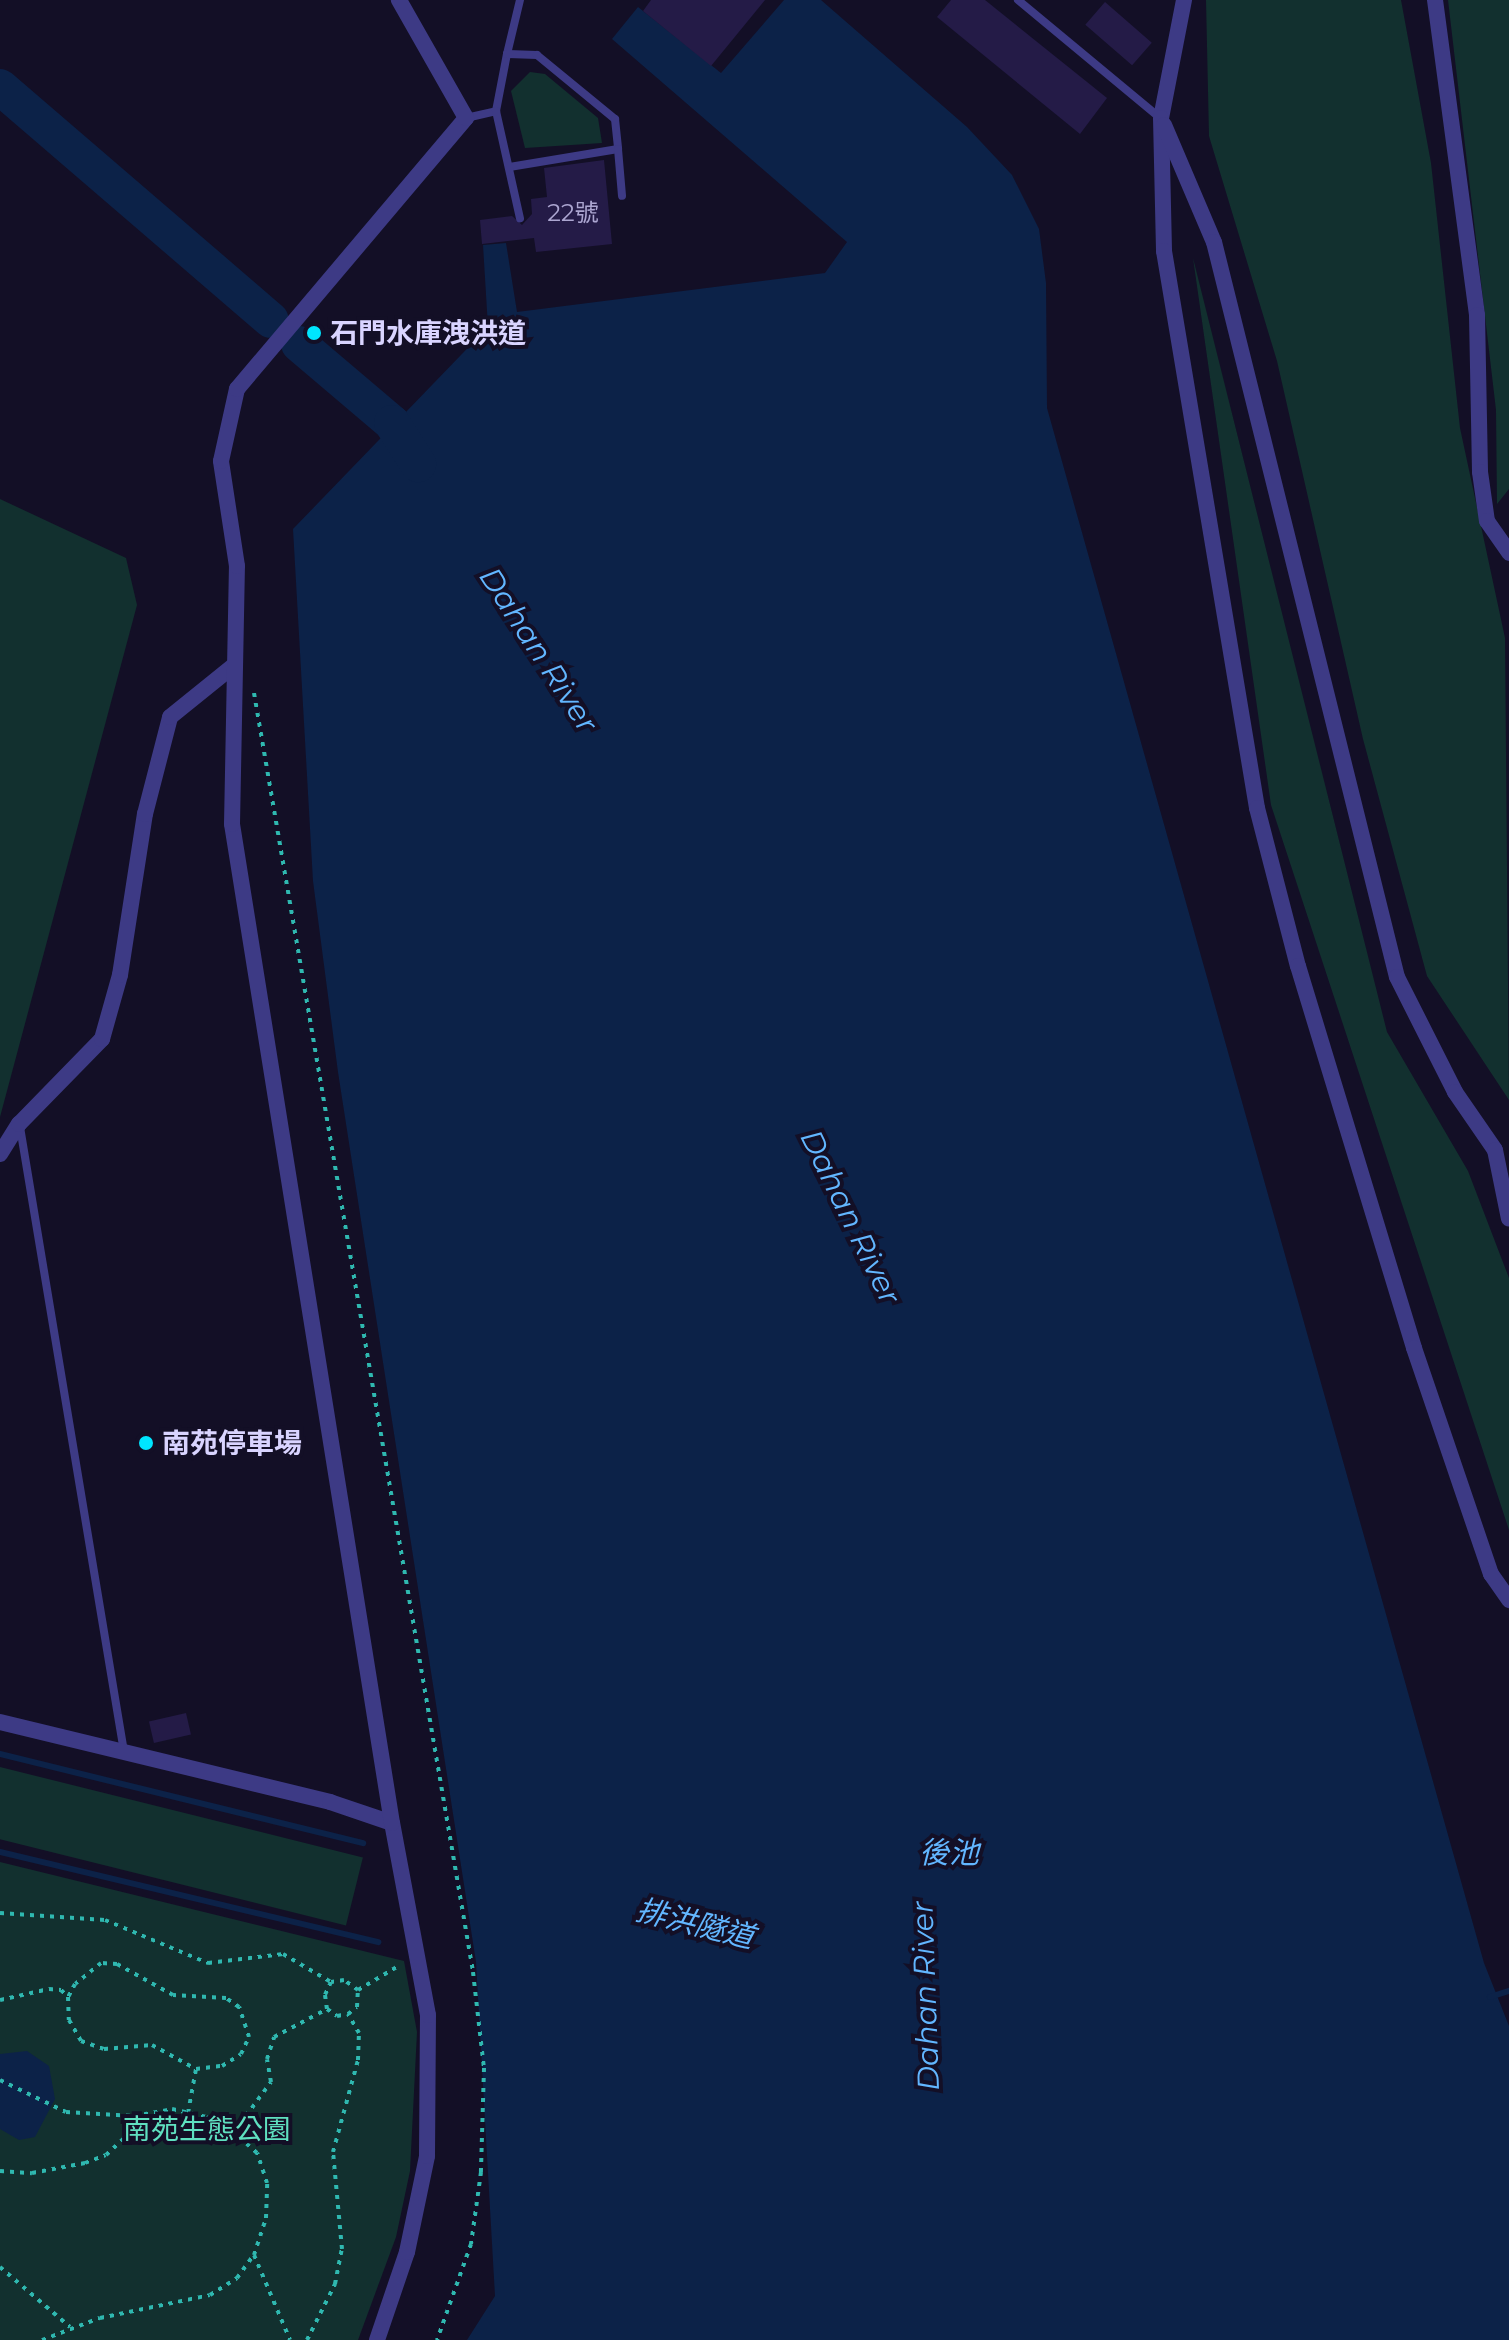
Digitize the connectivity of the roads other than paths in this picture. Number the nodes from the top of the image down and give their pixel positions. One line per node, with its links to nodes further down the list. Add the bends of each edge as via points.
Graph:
1 (399, 0): 8 (street)
2 (520, 0): 6 (lane)
3 (1018, 0): 9 (lane)
4 (1184, 0): 9 (street)
5 (1435, 0): 14 (street, via 1477,315 1480,472 1487,521)
6 (507, 54): 7 (lane); 10 (lane, via 537,55 615,119)
7 (496, 111): 8 (lane); 11 (lane)
8 (466, 118): 15 (street, via 237,389 221,461 237,566)
9 (1161, 118): 17 (street, via 1214,242 1397,977 1455,1092); 20 (street, via 1164,251 1257,808 1298,966 1414,1348 1491,1574)
10 (618, 149): 11 (lane); 12 (lane)
11 (509, 167): 13 (lane)
12 (622, 196)
13 (520, 218)
14 (1509, 553)
15 (232, 667): 16 (street, via 170,717 145,814 120,975 102,1039); 23 (street, via 232,824)
16 (19, 1124): 18 (street); 22 (lane)
17 (1502, 1152): 19 (street)
18 (0, 1154)
19 (1509, 1219)
20 (1509, 1600)
21 (0, 1722): 22 (street)
22 (124, 1753): 23 (street, via 330,1802)
23 (392, 1823): 24 (street, via 420,1954 429,2047 427,2156 407,2252)
24 (377, 2340)

